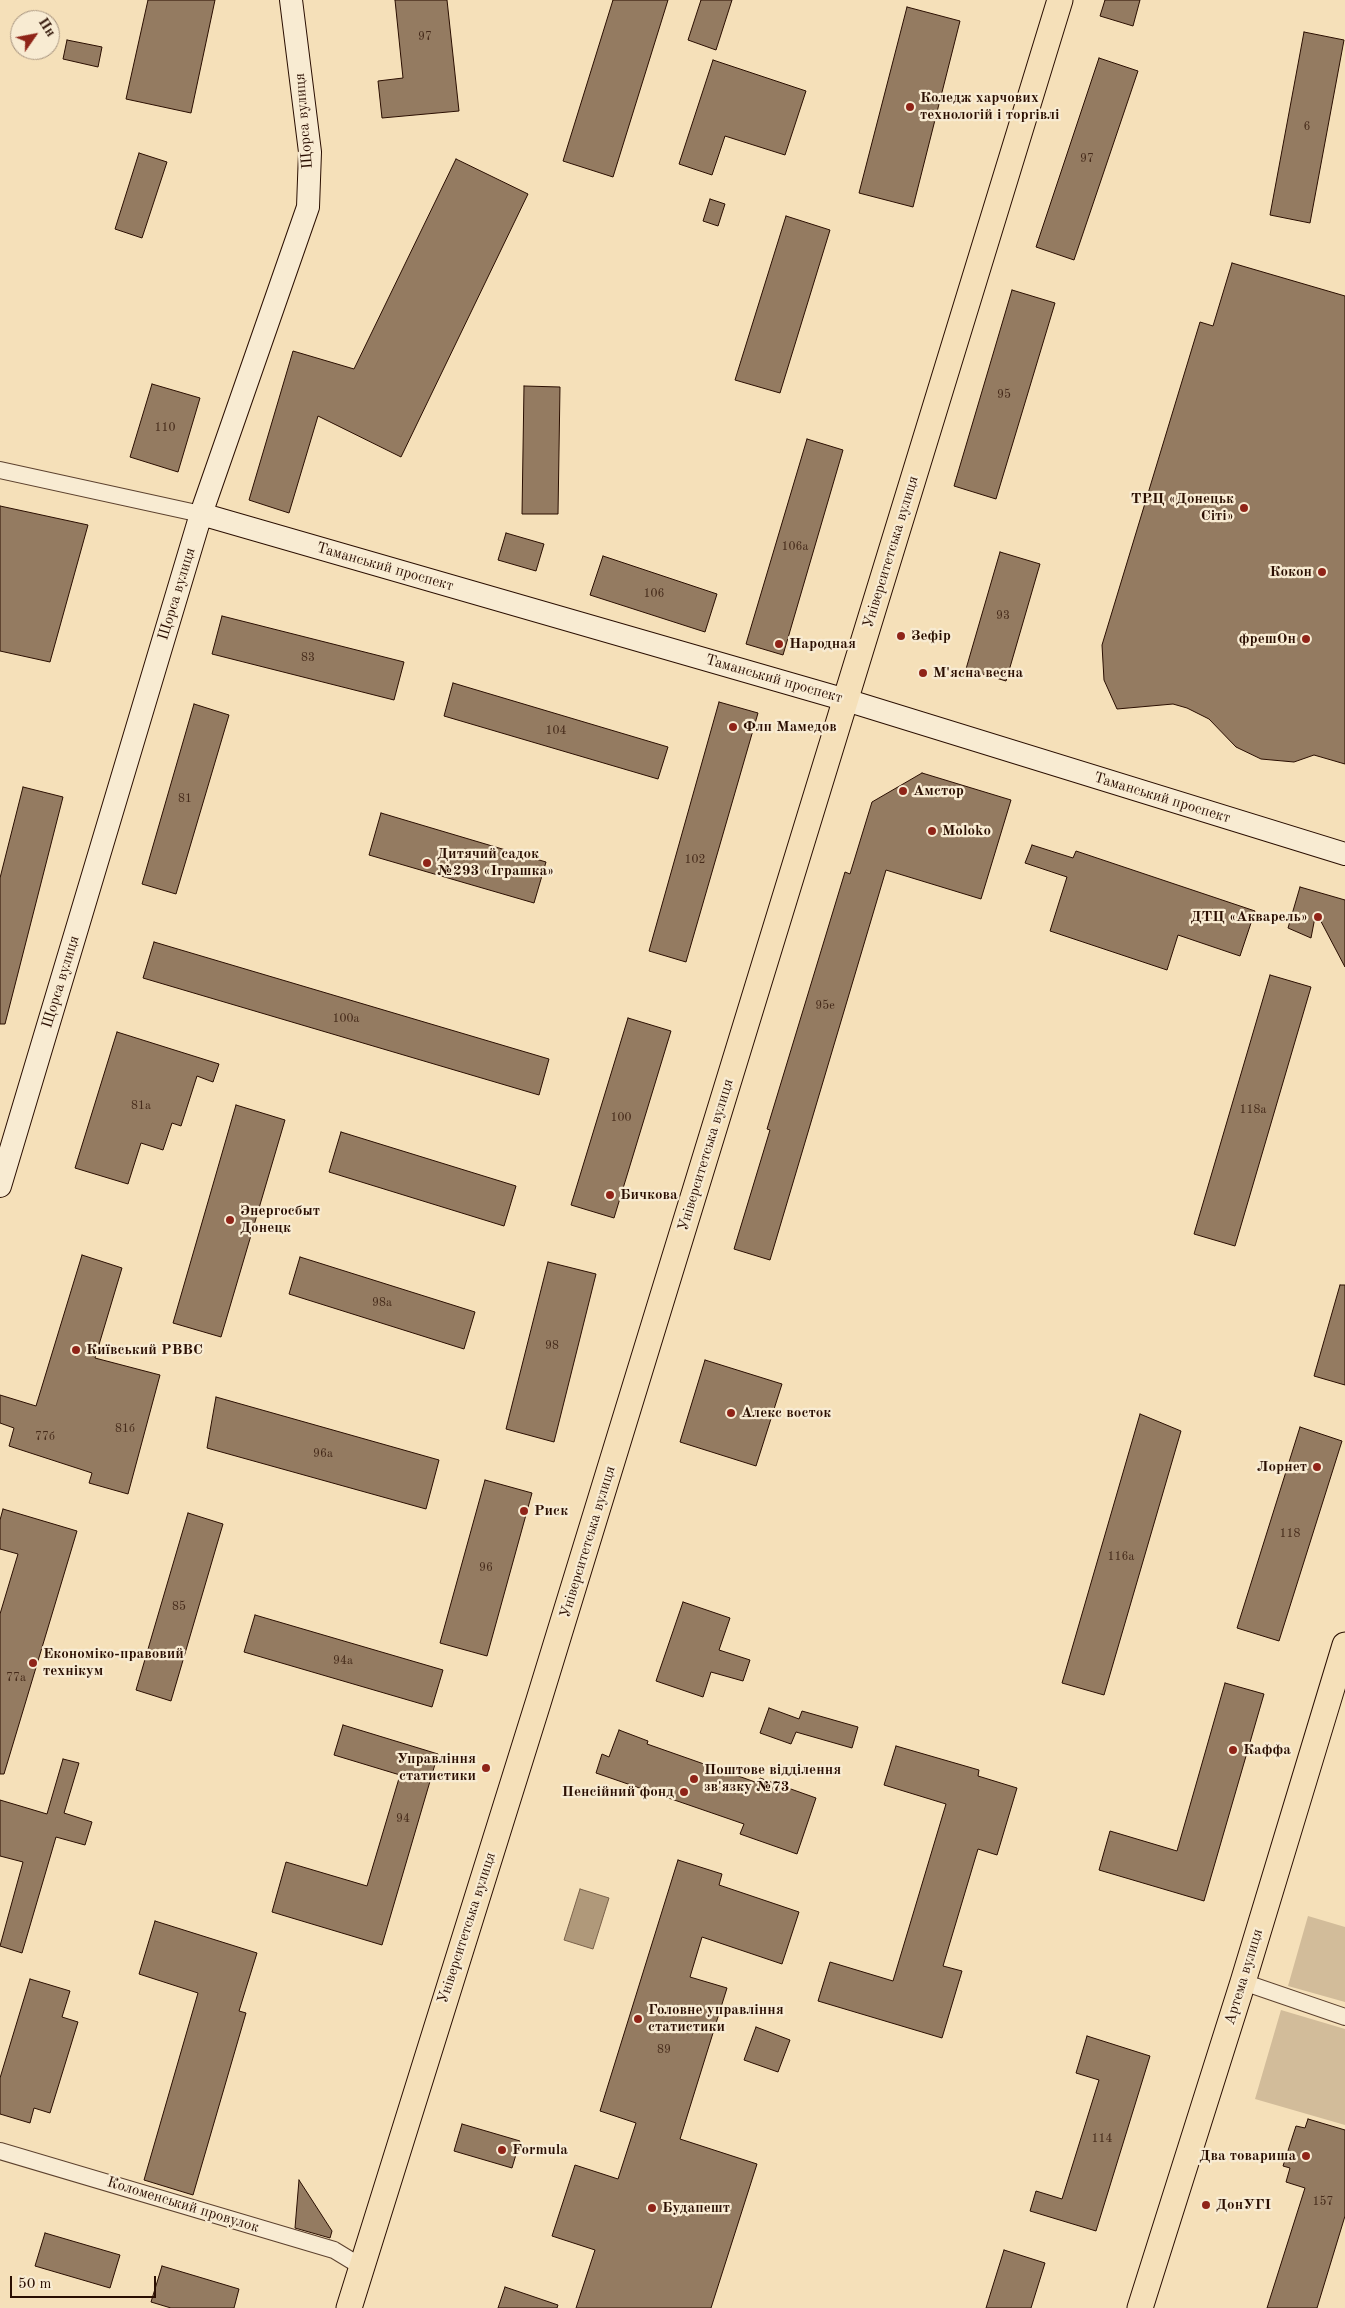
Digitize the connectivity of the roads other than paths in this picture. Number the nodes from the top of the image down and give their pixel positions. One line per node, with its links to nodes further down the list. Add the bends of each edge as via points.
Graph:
1 (291, 0): 4 (street, Щорса вулиця, via 310,152 308,207)
2 (1060, 0): 5 (main road, Університетська вулиця)
3 (0, 470): 4 (street)
4 (201, 514): 5 (street, Таманський проспект); 7 (street, Щорса вулиця)
5 (846, 700): 6 (street, Таманський проспект); 12 (main road, Університетська вулиця)
6 (1345, 854)
7 (0, 1186)
8 (1345, 1645): 9 (main road, Артема вулиця)
9 (1243, 1982): 10 (street); 14 (main road, Артема вулиця)
10 (1345, 2017)
11 (0, 2151): 12 (street, Коломенський провулок, via 334,2250)
12 (362, 2267): 13 (main road, Університетська вулиця)
13 (349, 2308)
14 (1140, 2308)

